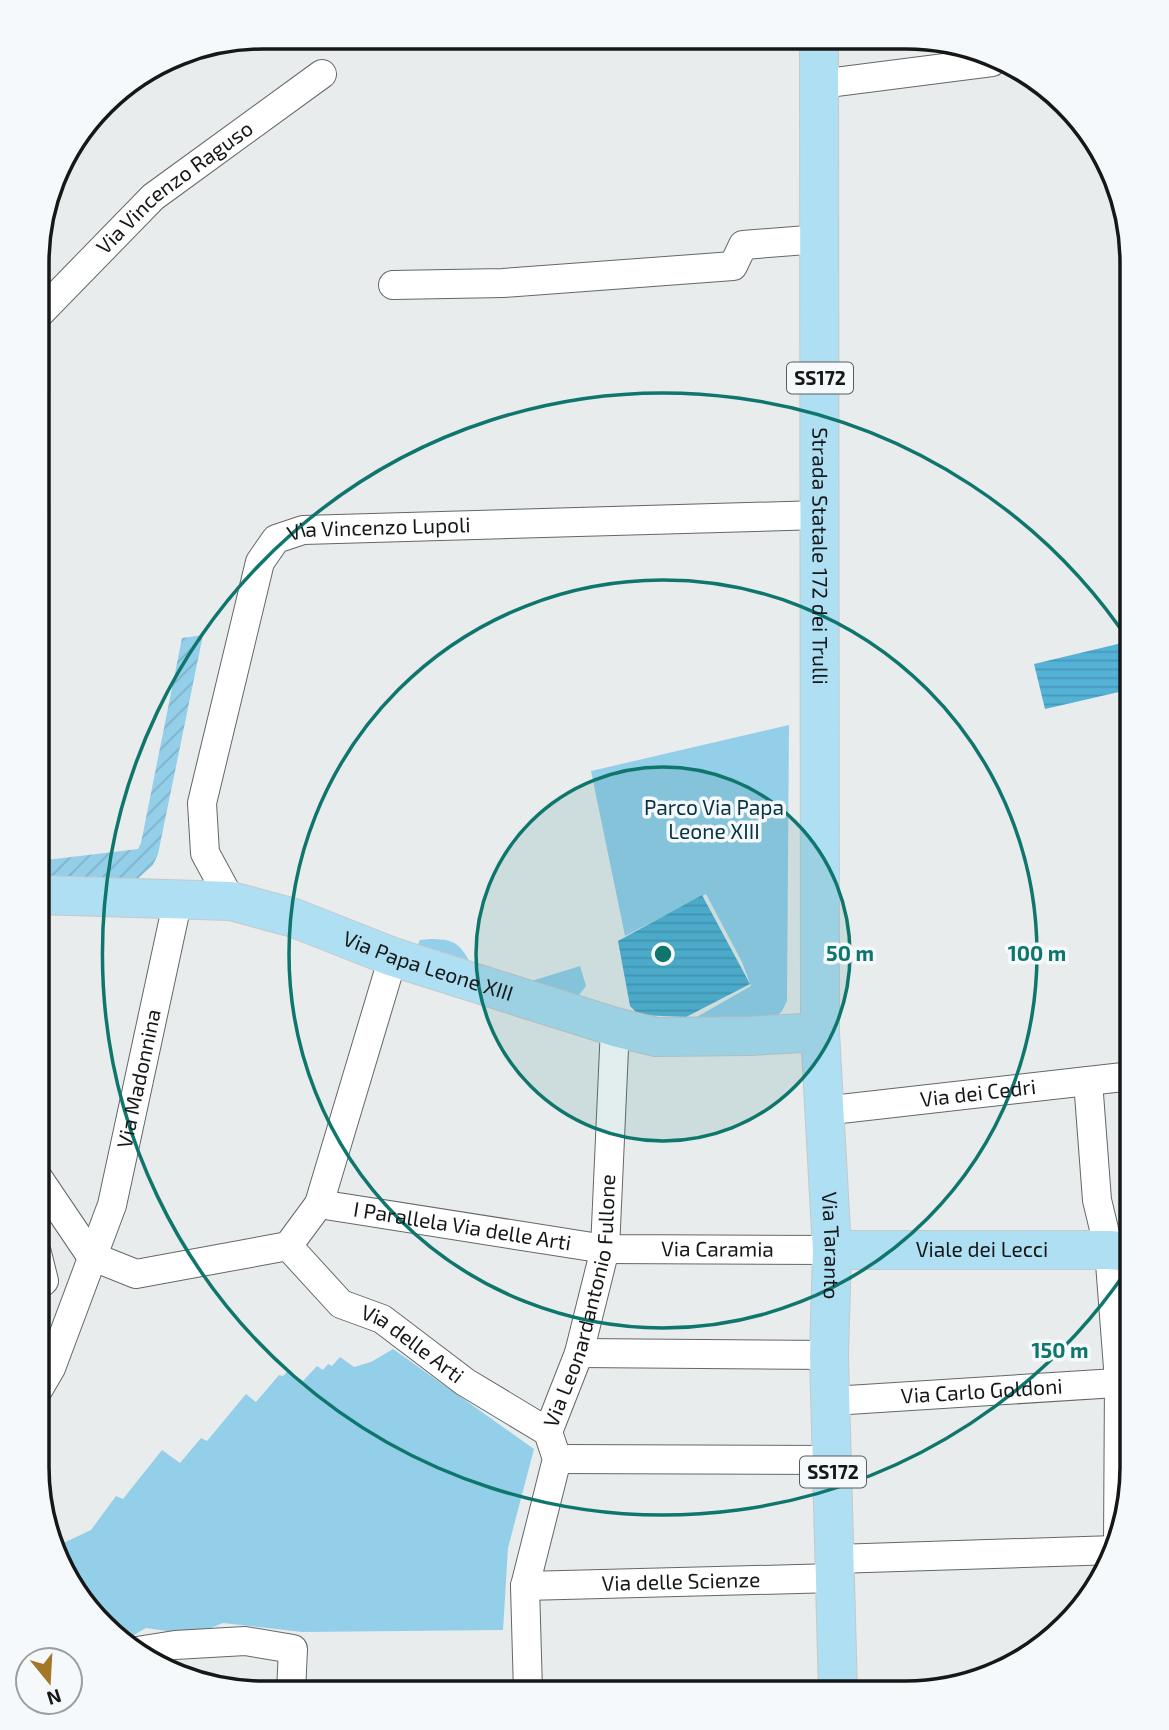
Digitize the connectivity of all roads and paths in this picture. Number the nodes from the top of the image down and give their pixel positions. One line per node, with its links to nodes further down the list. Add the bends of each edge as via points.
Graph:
1 (820, 49): 4 (main road, Strada Statale 172 dei Trulli / SS172)
2 (983, 63): 4 (street)
3 (322, 74): 7 (street, Via Vincenzo Raguso, via 153,197)
4 (820, 84): 5 (main road, Strada Statale 172 dei Trulli / SS172)
5 (820, 239): 6 (street, via 743,245 733,266 503,283); 8 (main road, Strada Statale 172 dei Trulli / SS172)
6 (393, 285)
7 (49, 304)
8 (820, 515): 11 (street, Via Vincenzo Lupoli, via 303,530 276,539 260,562 202,803 205,853); 14 (main road, Strada Statale 172 dei Trulli / SS172)
9 (49, 895): 10 (main road, Via Papa Leone XIII)
10 (178, 899): 11 (main road, Via Papa Leone XIII); 25 (street, Via Madonnina, via 111,1205)
11 (231, 901): 12 (main road, Via Papa Leone XIII, via 294,918)
12 (393, 957): 13 (main road, Via Papa Leone XIII); 19 (street)
13 (615, 1027): 14 (main road, Via Papa Leone XIII, via 656,1037); 21 (street, Via Leonardantonio Fullone)
14 (820, 1032): 17 (main road, Via Taranto / SS172)
15 (1120, 1077): 16 (street, Via dei Cedri)
16 (1088, 1081): 17 (street, Via dei Cedri); 22 (street, via 1097,1200)
17 (824, 1111): 23 (main road, Via Taranto / SS172)
18 (49, 1194): 25 (street)
19 (319, 1204): 20 (street); 21 (street, I Parallela Via delle Arti)
20 (288, 1246): 25 (street, via 136,1274); 31 (street, Via delle Arti, via 341,1304 382,1319 465,1382)
21 (605, 1249): 23 (street, Via Caramia); 26 (street, Via Leonardantonio Fullone)
22 (1120, 1249)
23 (832, 1250): 24 (main road, Viale dei Lecci); 27 (main road, Via Taranto / SS172)
24 (1120, 1251)
25 (91, 1256): 28 (street, Via Madonnina)
26 (579, 1353): 27 (street); 31 (street, Via Leonardantonio Fullone)
27 (829, 1355): 30 (main road, Via Taranto / SS172)
28 (49, 1371)
29 (1120, 1381): 30 (street, Via Carlo Goldoni)
30 (832, 1401): 33 (main road, Via Taranto / SS172)
31 (548, 1432): 32 (street, Via Leonardantonio Fullone)
32 (557, 1459): 33 (street); 36 (street, Via Leonardantonio Fullone)
33 (832, 1460): 35 (main road, Via Taranto / SS172)
34 (1103, 1551): 35 (street, Via delle Scienze)
35 (835, 1569): 36 (street, Via delle Scienze); 40 (main road, Via Taranto / SS172)
36 (525, 1586): 39 (street, Via Leonardantonio Fullone)
37 (151, 1649): 38 (street, via 245,1641 293,1649)
38 (292, 1681)
39 (528, 1681)
40 (838, 1681)

